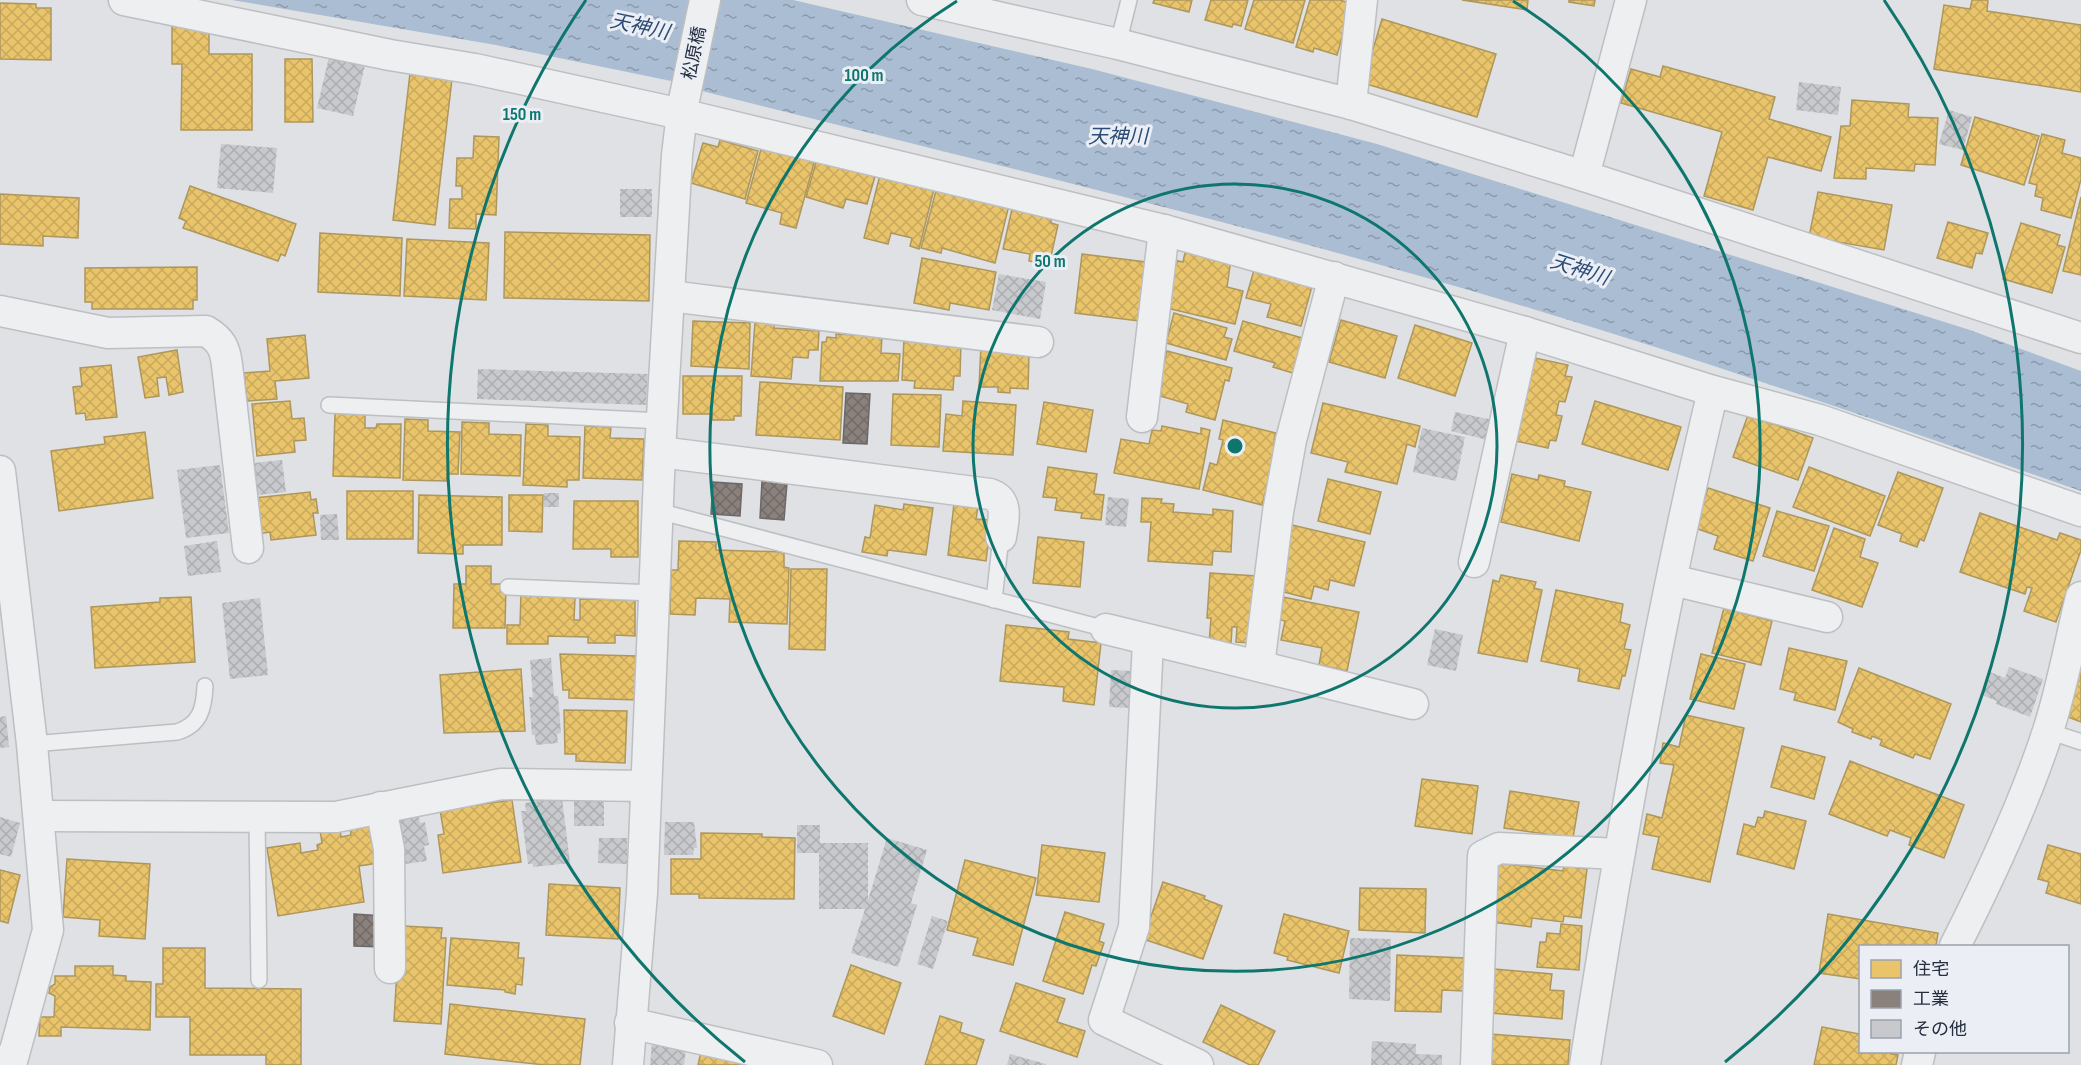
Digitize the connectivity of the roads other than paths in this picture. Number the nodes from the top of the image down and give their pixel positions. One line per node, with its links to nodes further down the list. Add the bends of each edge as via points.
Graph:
1 (124, 0): 9 (street)
2 (705, 0): 9 (street, 松原橋)
3 (922, 0): 7 (street)
4 (1128, 0): 7 (lane)
5 (1362, 0): 8 (street)
6 (1631, 0): 10 (street)
7 (1118, 44): 8 (street)
8 (1351, 104): 10 (street)
9 (682, 110): 11 (street); 13 (street, 松原橋)
10 (1584, 176): 16 (street)
11 (1164, 230): 12 (street); 20 (street)
12 (1334, 277): 15 (street); 37 (street, via 1292,440 1278,512)
13 (670, 296): 17 (street); 21 (street, 松原橋)
14 (0, 310): 27 (street, via 108,333 206,331 218,338 225,349)
15 (1525, 332): 18 (street); 28 (street)
16 (2081, 338)
17 (1038, 342)
18 (1713, 391): 25 (street, via 1820,420); 29 (street)
19 (329, 405): 21 (lane)
20 (1142, 417)
21 (662, 421): 22 (street, 松原橋)
22 (660, 452): 24 (street, 松原橋); 26 (street, via 990,494 997,496 1004,506)
23 (0, 471): 42 (street)
24 (658, 511): 31 (street, 松原橋); 33 (lane)
25 (2081, 511)
26 (1001, 537): 33 (lane)
27 (248, 548)
28 (1474, 562)
29 (1672, 580): 34 (street); 47 (street)
30 (508, 587): 31 (lane)
31 (654, 593): 43 (street, 松原橋)
32 (2081, 597): 40 (street)
33 (994, 600): 35 (lane)
34 (1827, 617)
35 (1106, 629): 36 (street)
36 (1148, 642): 37 (street); 57 (street, via 1134,927 1104,1020)
37 (1259, 666): 39 (street)
38 (205, 686): 42 (lane, via 201,712 189,728)
39 (1413, 704)
40 (2048, 730): 41 (lane); 48 (street, via 1982,893)
41 (2081, 742)
42 (32, 744): 45 (street)
43 (646, 786): 44 (street, via 501,784); 51 (street, 松原橋, via 642,893)
44 (381, 807): 46 (street, via 336,817); 49 (street, via 389,849)
45 (39, 816): 46 (street); 54 (street, via 48,930)
46 (257, 817): 50 (lane)
47 (1618, 854): 58 (street, via 1499,848 1483,856); 59 (street)
48 (1956, 945)
49 (390, 968)
50 (259, 980)
51 (630, 1023): 55 (street, 松原橋); 56 (street)
52 (0, 1062): 53 (street)
53 (4, 1065)
54 (11, 1065)
55 (628, 1065)
56 (817, 1065)
57 (1198, 1065)
58 (1476, 1065)
59 (1585, 1065)

